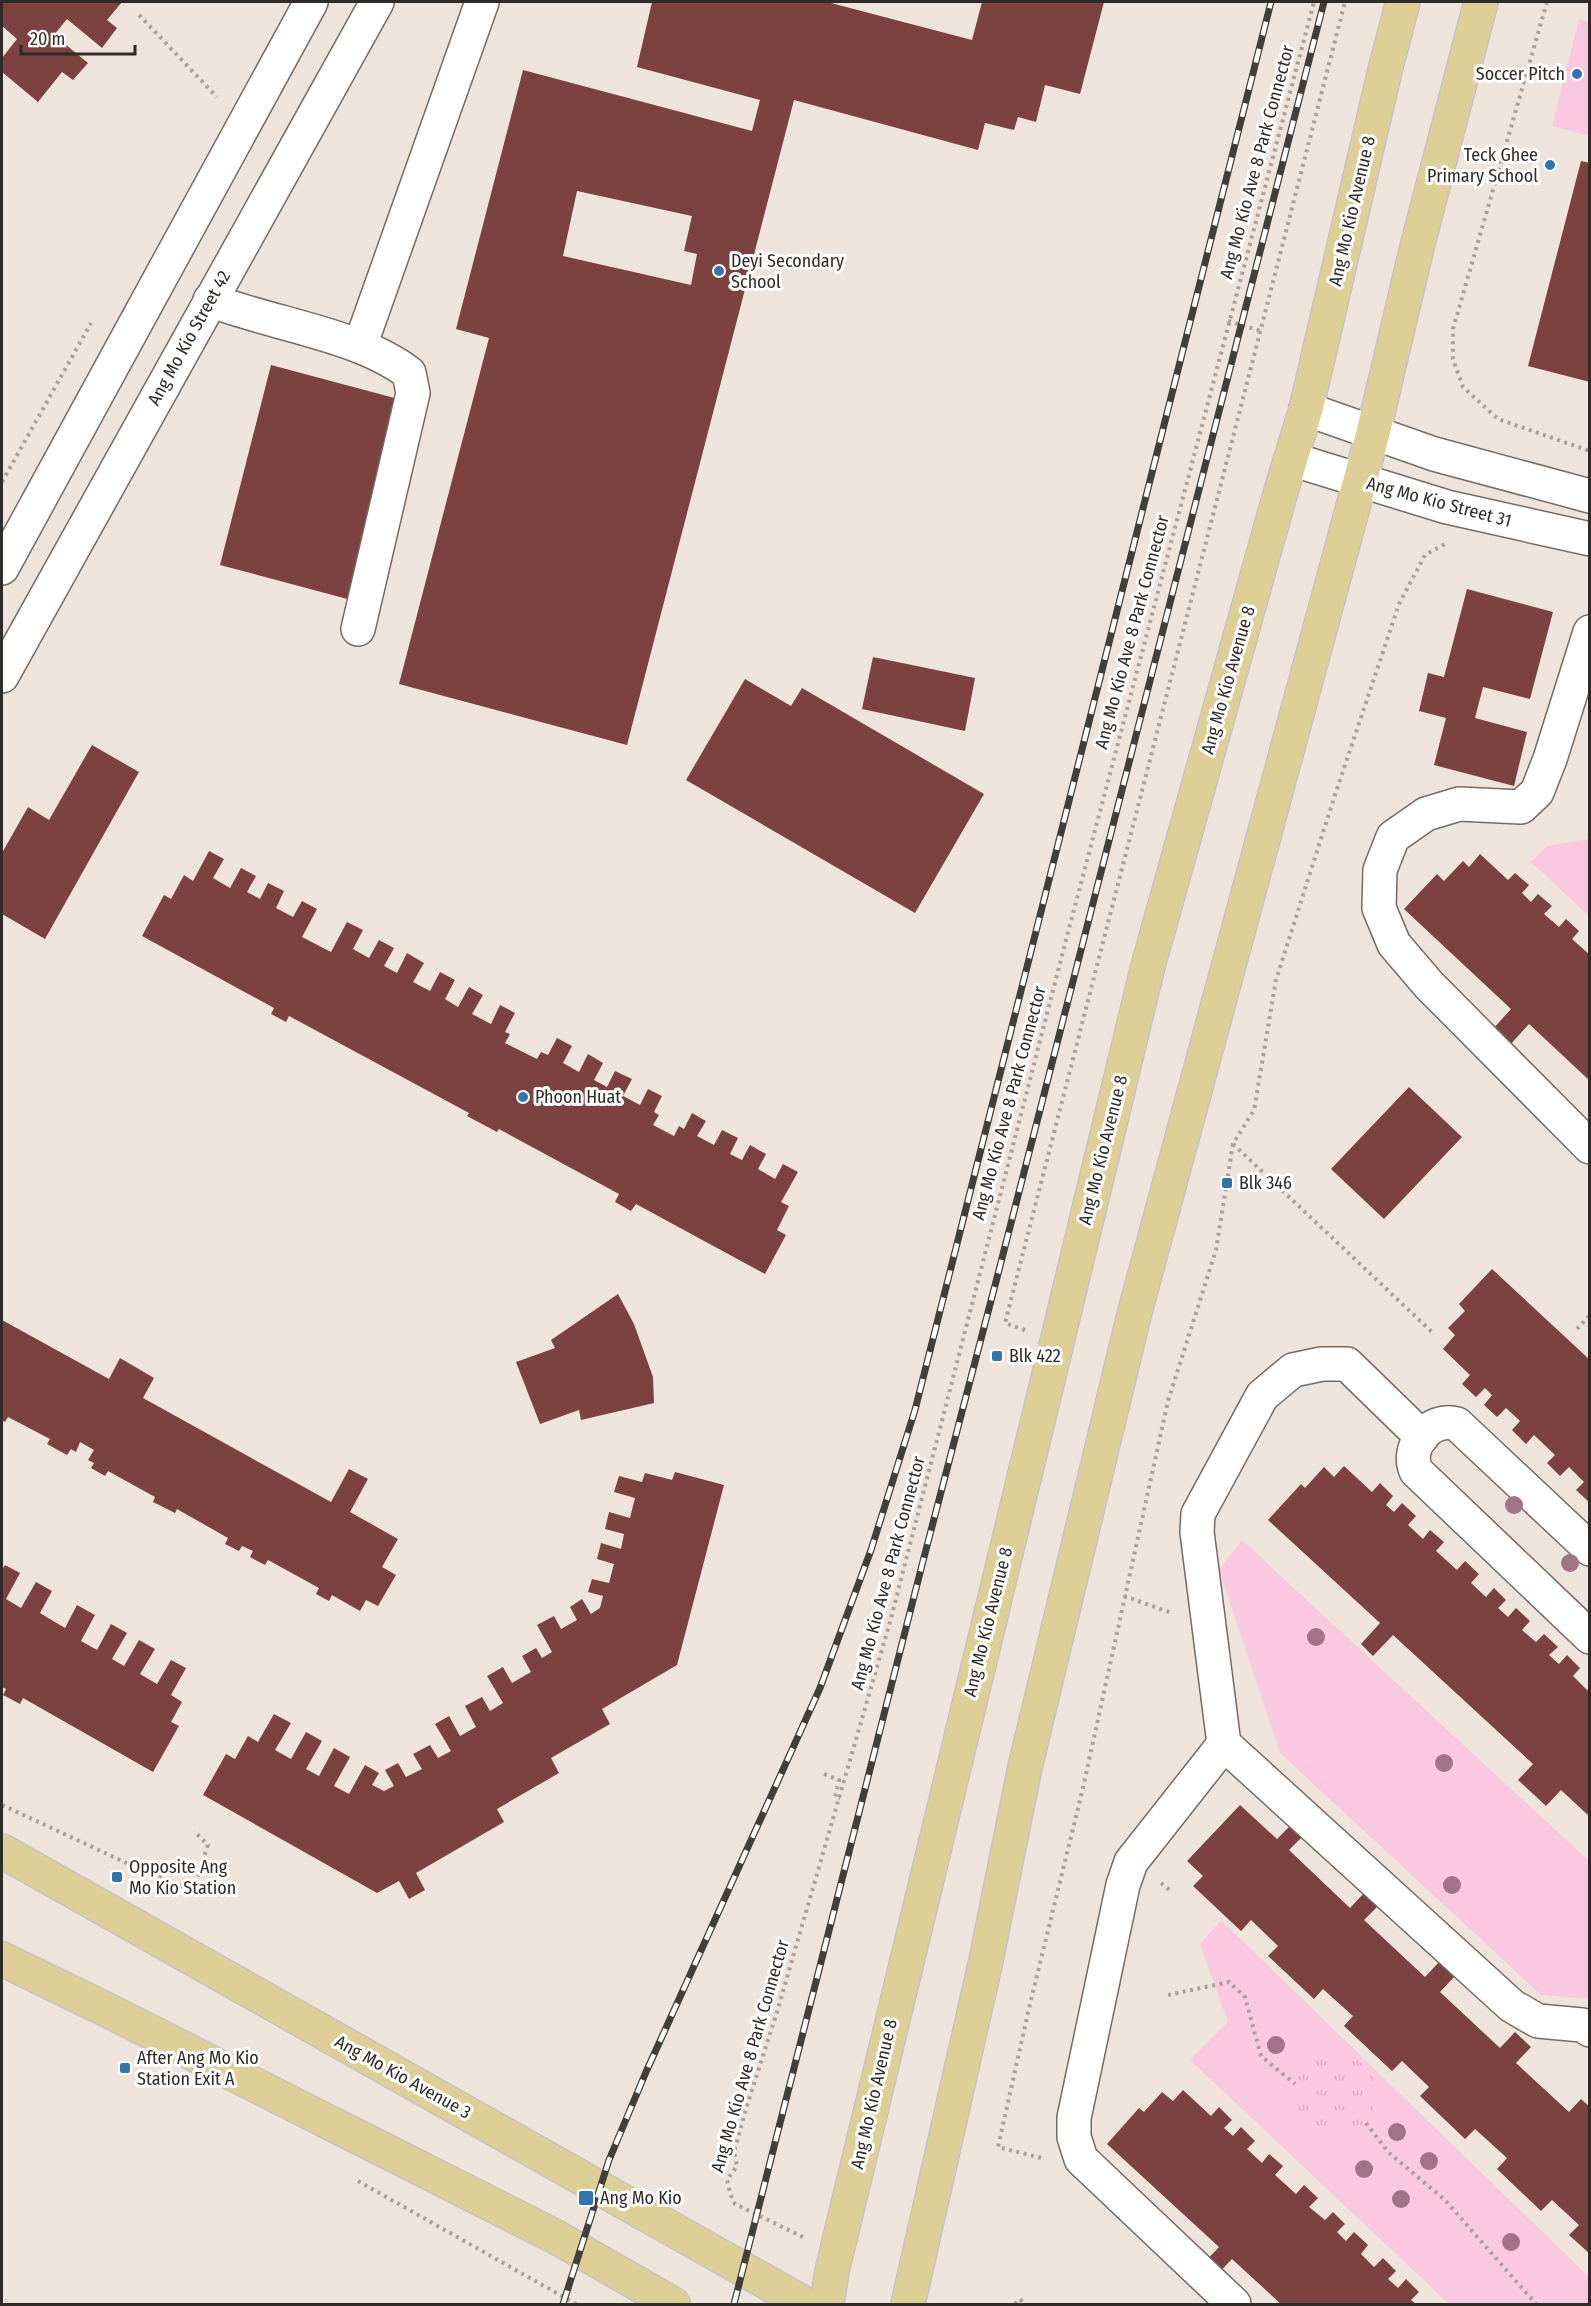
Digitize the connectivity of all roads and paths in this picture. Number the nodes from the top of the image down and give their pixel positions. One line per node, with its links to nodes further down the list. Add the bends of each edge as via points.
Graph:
1 (311, 2): 23 (street)
2 (377, 2): 11 (street, Ang Mo Kio Street 42)
3 (482, 2): 14 (street)
4 (1314, 2): 12 (path, Ang Mo Kio Ave 8 Park Connector)
5 (1345, 2): 13 (path)
6 (1403, 2): 15 (main road, Ang Mo Kio Avenue 8)
7 (1481, 2): 16 (main road, via 1416,247)
8 (1547, 2): 17 (path, via 1453,329 1453,359 1463,387 1498,419)
9 (139, 15): 10 (path)
10 (198, 78)
11 (210, 300): 14 (street); 26 (street, Ang Mo Kio Street 42)
12 (1228, 321): 13 (path); 40 (path, Ang Mo Kio Ave 8 Park Connector, via 891,1622)
13 (1261, 331): 32 (path, via 1005,1323)
14 (360, 346): 24 (street, via 409,373 413,393)
15 (1306, 409): 16 (street); 18 (main road, Ang Mo Kio Avenue 8)
16 (1373, 433): 19 (main road); 20 (street, via 1443,457)
17 (1590, 451)
18 (1291, 459): 19 (street, Ang Mo Kio Street 31); 32 (main road, Ang Mo Kio Avenue 8, via 1148,966)
19 (1360, 481): 21 (street, Ang Mo Kio Street 31, via 1448,507); 54 (main road, via 1134,1315 1025,1767 985,1965)
20 (1590, 496)
21 (1590, 539)
22 (1453, 540): 27 (path, via 1425,555 1399,604 1276,981 1254,1110)
23 (2, 568)
24 (358, 629)
25 (1590, 632): 28 (street, via 1537,792 1521,807 1459,804 1426,814 1393,837 1380,870 1379,908 1394,944 1429,985)
26 (2, 676)
27 (1233, 1144): 31 (path); 35 (path, via 1216,1250 1168,1401)
28 (1590, 1147)
29 (1590, 1315): 30 (path)
30 (1577, 1329)
31 (1433, 1333)
32 (1056, 1340): 53 (main road, Ang Mo Kio Avenue 8)
33 (1422, 1437): 34 (street, via 1434,1425 1448,1421 1457,1424); 37 (street, via 1411,1460 1416,1471); 38 (street, via 1347,1364 1293,1370 1262,1396 1198,1514 1197,1532)
34 (1590, 1549)
35 (1124, 1596): 36 (path); 49 (path, via 998,2147)
36 (1143, 1602)
37 (1590, 1637)
38 (1224, 1744): 46 (street, via 1512,2006 1538,2021 1582,2025); 57 (street, via 1131,1862 1074,2118 1074,2136 1082,2159)
39 (824, 1774): 40 (path, via 839,1780 835,1797)
40 (840, 1798): 50 (path, Ang Mo Kio Ave 8 Park Connector, via 734,2152 737,2166 727,2180)
41 (2, 1805): 42 (path, via 193,1891 208,1845)
42 (194, 1831)
43 (2, 1851): 52 (main road, Ang Mo Kio Avenue 3)
44 (2, 1959): 51 (main road, via 556,2237)
45 (1168, 1995): 47 (path, via 1229,1982 1245,1997 1262,2056)
46 (1590, 2030)
47 (1295, 2085)
48 (1366, 2123): 58 (path, via 1388,2152 1445,2200)
49 (1025, 2153)
50 (735, 2204)
51 (673, 2304)
52 (805, 2304)
53 (827, 2304)
54 (908, 2304)
55 (1015, 2304): 56 (path, via 1020,2299)
56 (1024, 2304)
57 (1234, 2304)
58 (1536, 2304)

